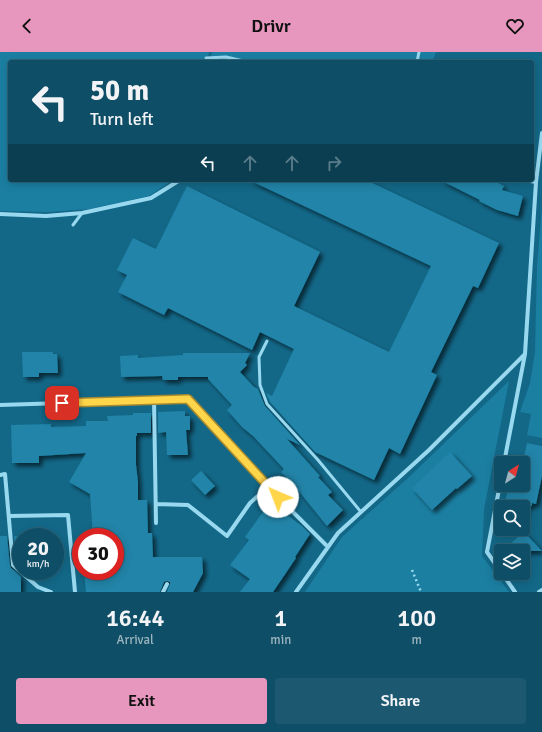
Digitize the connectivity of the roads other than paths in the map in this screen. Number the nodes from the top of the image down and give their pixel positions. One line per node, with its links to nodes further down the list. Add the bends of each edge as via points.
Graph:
1 (206, 58): 2 (lane, via 226,57)
2 (239, 60)
3 (542, 133): 5 (street)
4 (177, 182): 6 (street, via 150,198)
5 (536, 182): 10 (street)
6 (82, 212): 7 (street, via 46,216); 8 (lane)
7 (0, 214)
8 (73, 225)
9 (267, 341): 18 (lane, via 259,358 260,385 267,404)
10 (525, 354): 13 (street); 18 (street, via 429,450)
11 (154, 400): 12 (street); 15 (street, via 188,399); 17 (street)
12 (0, 405)
13 (505, 456)
14 (0, 475): 19 (street, via 5,474)
15 (268, 486): 17 (street, via 250,503 227,536 188,505); 21 (street)
16 (499, 492): 22 (street, via 487,552)
17 (156, 504): 20 (street)
18 (361, 512): 21 (street, via 338,533)
19 (9, 516): 26 (street, via 13,565 38,587); 27 (street, via 68,515)
20 (156, 523)
21 (328, 547): 29 (street)
22 (494, 562)
23 (506, 580): 30 (street)
24 (167, 584): 28 (street)
25 (542, 590): 31 (street)
26 (51, 592)
27 (75, 592)
28 (163, 592)
29 (296, 592)
30 (515, 592)
31 (539, 592)

